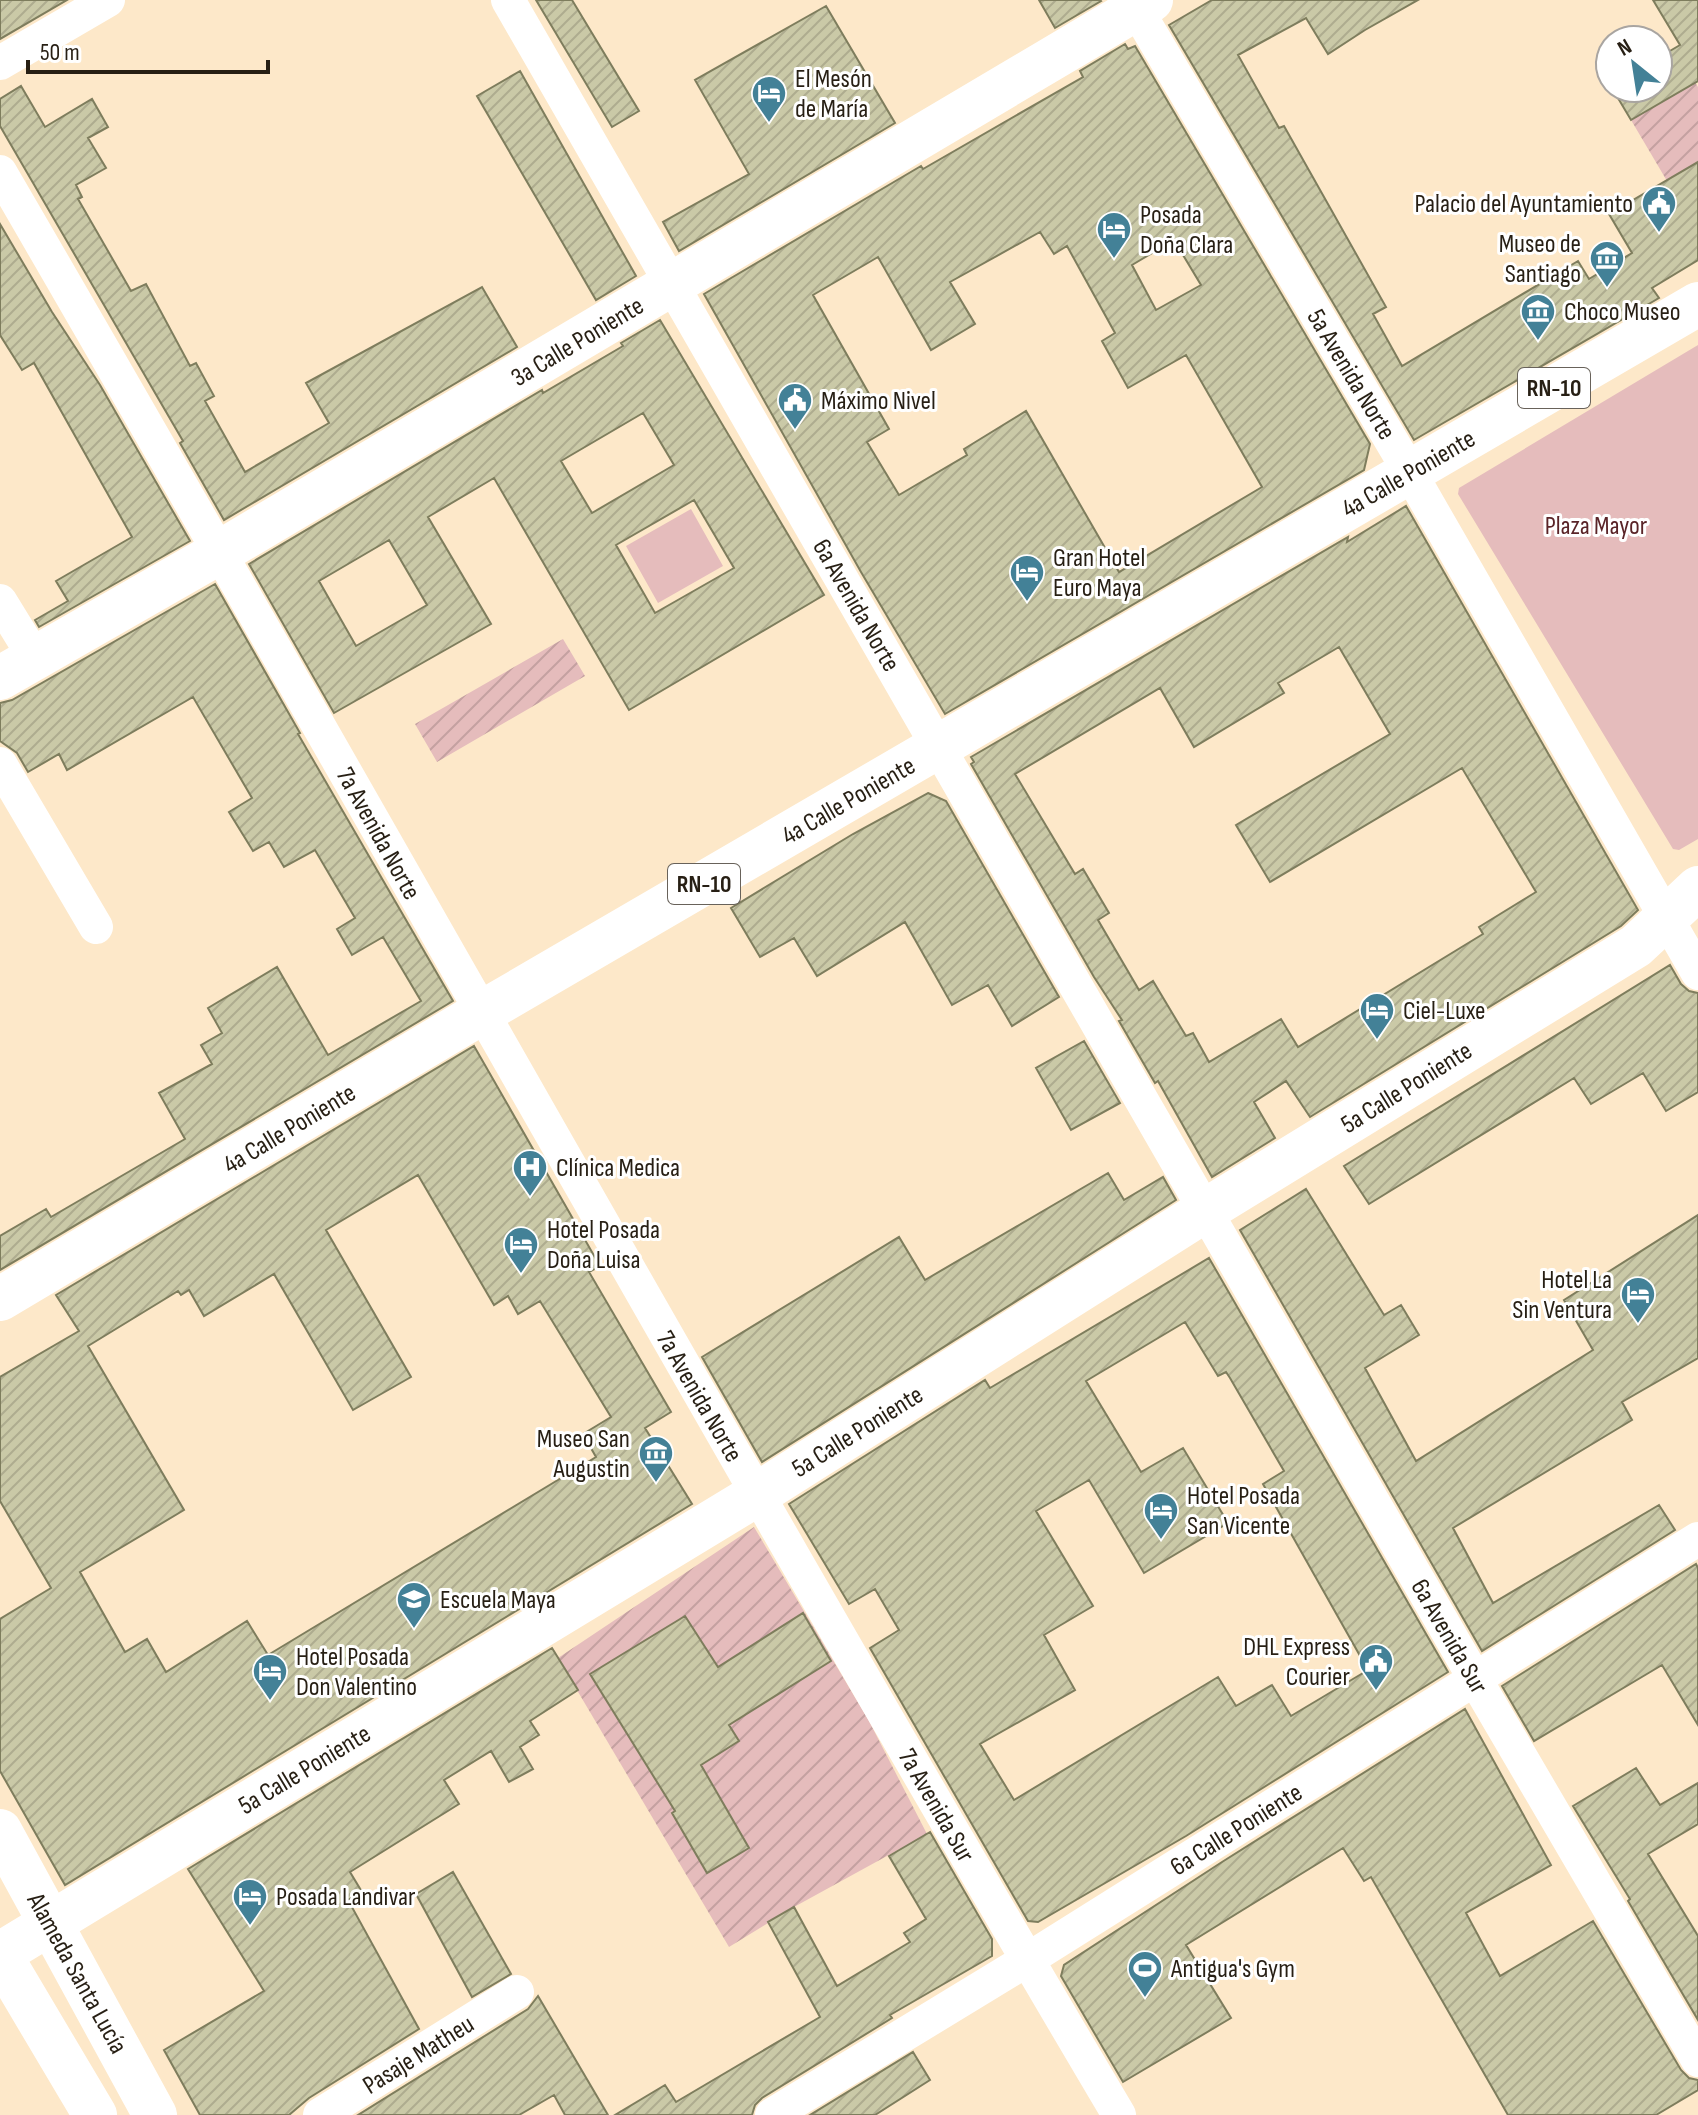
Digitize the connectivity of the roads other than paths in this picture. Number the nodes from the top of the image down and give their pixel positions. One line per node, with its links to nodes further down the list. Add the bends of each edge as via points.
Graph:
1 (108, 0): 4 (street)
2 (508, 0): 6 (street, 6a Avenida Norte)
3 (1139, 3): 6 (main road, 3a Calle Poniente); 8 (street, 5a Avenida Norte)
4 (0, 63)
5 (0, 172): 9 (street, 7a Avenida Norte)
6 (672, 285): 9 (main road, 3a Calle Poniente); 12 (street, 6a Avenida Norte)
7 (1698, 304): 8 (main road, 4a Calle Poniente / RN-10)
8 (1410, 472): 12 (main road, 4a Calle Poniente / RN-10); 15 (street, 5a Avenida Norte)
9 (220, 552): 11 (main road, 3a Calle Poniente); 18 (street, 7a Avenida Norte)
10 (0, 601): 11 (street)
11 (17, 668)
12 (939, 747): 18 (main road, 4a Calle Poniente / RN-10); 19 (street, 6a Avenida Norte)
13 (0, 764): 16 (street)
14 (1698, 888): 15 (main road, 5a Calle Poniente)
15 (1666, 916): 17 (street, 5a Avenida Norte); 19 (main road, 5a Calle Poniente, via 1636,946)
16 (96, 927)
17 (1698, 973)
18 (481, 1013): 20 (main road, 4a Calle Poniente / RN-10); 21 (street, 7a Avenida Norte)
19 (1206, 1210): 21 (main road, 5a Calle Poniente); 23 (street, 6a Avenida Sur)
20 (0, 1299)
21 (756, 1495): 25 (main road, 5a Calle Poniente); 27 (street, 7a Avenida Sur)
22 (1698, 1539): 23 (street, 6a Calle Poniente)
23 (1475, 1679): 27 (street, 6a Calle Poniente); 29 (street, 6a Avenida Sur)
24 (0, 1831): 25 (main road, Alameda Santa Lucía)
25 (49, 1923): 26 (main road, 5a Calle Poniente); 31 (main road, Alameda Santa Lucía)
26 (0, 1954): 30 (main road)
27 (1027, 1960): 33 (street, 6a Calle Poniente); 34 (street, 7a Avenida Sur)
28 (517, 1992): 32 (street, Pasaje Matheu)
29 (1698, 2060)
30 (95, 2115)
31 (155, 2115)
32 (320, 2115)
33 (772, 2115)
34 (1119, 2115)

